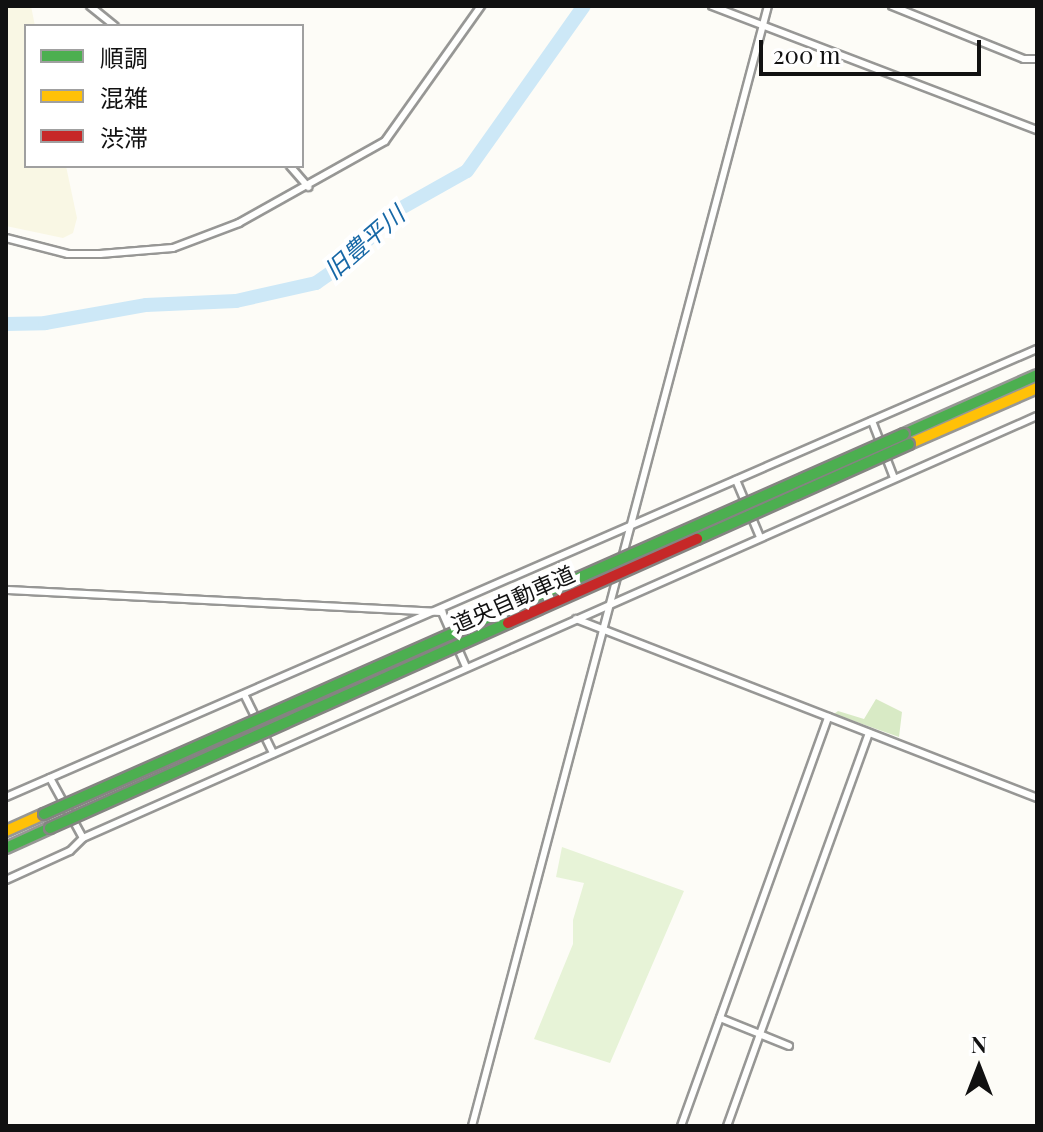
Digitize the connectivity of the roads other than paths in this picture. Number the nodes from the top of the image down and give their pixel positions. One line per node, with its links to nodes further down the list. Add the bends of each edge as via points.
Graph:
1 (90, 6): 6 (street)
2 (481, 6): 11 (street, via 385,141)
3 (712, 6): 7 (street)
4 (768, 6): 7 (street)
5 (892, 6): 8 (street, via 1024,59)
6 (112, 24)
7 (763, 25): 9 (street); 21 (street)
8 (1037, 59)
9 (1037, 130)
10 (292, 168): 11 (street)
11 (308, 187): 12 (street, via 202,240 173,248 68,254)
12 (6, 238)
13 (1037, 349): 17 (street)
14 (1037, 375): 18 (highway, 道央自動車道)
15 (1037, 388): 18 (highway, 道央自動車道)
16 (1037, 416): 19 (street)
17 (872, 421): 19 (street); 20 (street)
18 (906, 439): 36 (highway, 道央自動車道, bridge); 38 (highway, 道央自動車道, bridge)
19 (894, 478): 22 (street)
20 (736, 480): 21 (street); 22 (street)
21 (632, 525): 24 (street); 25 (street)
22 (760, 537): 24 (street)
23 (6, 590): 25 (street)
24 (611, 603): 26 (street); 27 (street)
25 (442, 612): 28 (street); 29 (street)
26 (576, 619): 27 (street); 28 (street)
27 (604, 632): 30 (street); 43 (street)
28 (466, 667): 32 (street)
29 (245, 696): 32 (street); 33 (street)
30 (828, 717): 31 (street); 40 (street)
31 (869, 733): 35 (street); 41 (street)
32 (273, 753): 37 (street)
33 (50, 778): 34 (street); 37 (street)
34 (6, 797)
35 (1037, 798)
36 (6, 831)
37 (83, 838): 39 (street, via 70,851)
38 (6, 848)
39 (6, 880)
40 (720, 1018): 41 (street); 44 (street)
41 (760, 1034): 42 (street); 45 (street)
42 (789, 1046)
43 (472, 1126)
44 (681, 1126)
45 (727, 1126)

